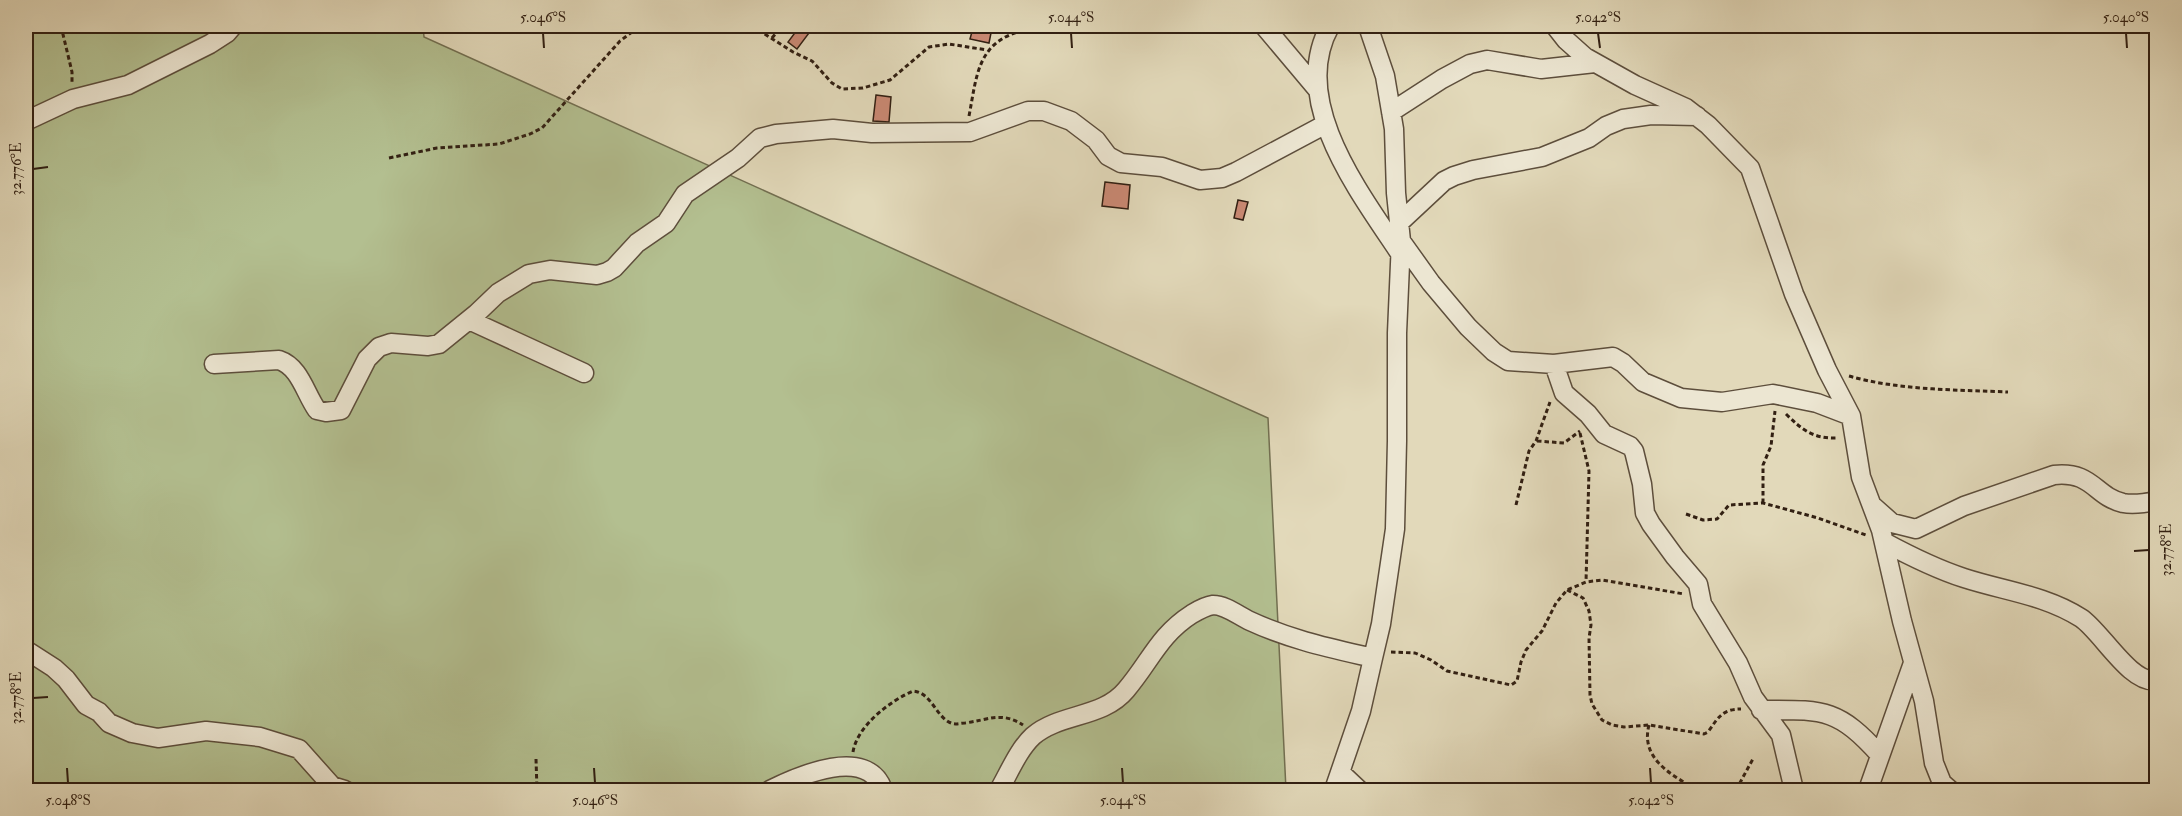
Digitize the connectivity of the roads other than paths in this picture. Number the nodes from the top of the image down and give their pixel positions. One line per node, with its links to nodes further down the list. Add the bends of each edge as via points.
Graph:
1 (233, 26): 10 (street, via 182,60 128,85 73,99)
2 (1264, 26): 7 (street)
3 (1330, 26): 7 (street, via 1319,52)
4 (1368, 26): 8 (street, via 1385,76)
5 (1560, 28): 6 (street)
6 (1595, 63): 8 (street, via 1541,69 1487,60 1470,64); 9 (street)
7 (1317, 89): 11 (street)
8 (1391, 112): 12 (street)
9 (1697, 116): 12 (street, via 1623,119 1542,157 1454,176); 18 (street, via 1750,168 1794,294)
10 (26, 122)
11 (1326, 124): 13 (street, via 1364,198); 14 (street, via 1236,172 1200,180 1162,167 1121,163 1108,156 1096,140 1071,121 1044,111 1028,111 966,132 872,133 833,129 776,134 760,138 686,194 666,224 629,250 614,268 597,275 550,270 529,274 498,293)
12 (1399, 223): 13 (street)
13 (1401, 248): 16 (street, via 1494,352 1508,361); 23 (street, via 1395,530)
14 (469, 320): 15 (street, via 439,344 391,343 379,347 367,359 345,405 336,411 317,410 288,363 279,360); 17 (street)
15 (214, 364)
16 (1554, 364): 18 (street, via 1613,357 1643,382 1681,398 1722,402 1773,394 1817,403); 26 (street, via 1564,393 1586,425 1632,448 1645,513 1698,584 1705,607)
17 (584, 373)
18 (1851, 416): 20 (street, via 1861,477)
19 (2157, 501): 20 (street, via 2122,503 2079,476 2062,474 1964,506 1916,529 1892,523)
20 (1872, 506): 21 (street)
21 (1884, 542): 24 (street); 25 (street, via 1928,565 2046,600 2083,619 2141,678)
22 (26, 650): 30 (street, via 54,668 86,705 109,723 158,738 206,731 260,737 299,749 332,786)
23 (1374, 655): 28 (street); 33 (street, via 1296,640 1225,608 1213,605 1198,610 1175,624 1125,691 1109,705 1033,736)
24 (1913, 663): 27 (street); 29 (street, via 1924,701 1934,764)
25 (2157, 680)
26 (1761, 710): 27 (street, via 1810,710 1833,715 1850,725); 36 (street, via 1781,735)
27 (1880, 755): 37 (street)
28 (1341, 773): 34 (street); 35 (street)
29 (1946, 788)
30 (345, 790)
31 (770, 790): 32 (street, via 810,772 851,768 866,770)
32 (883, 790)
33 (999, 790)
34 (1335, 790)
35 (1359, 790)
36 (1794, 790)
37 (1868, 790)

